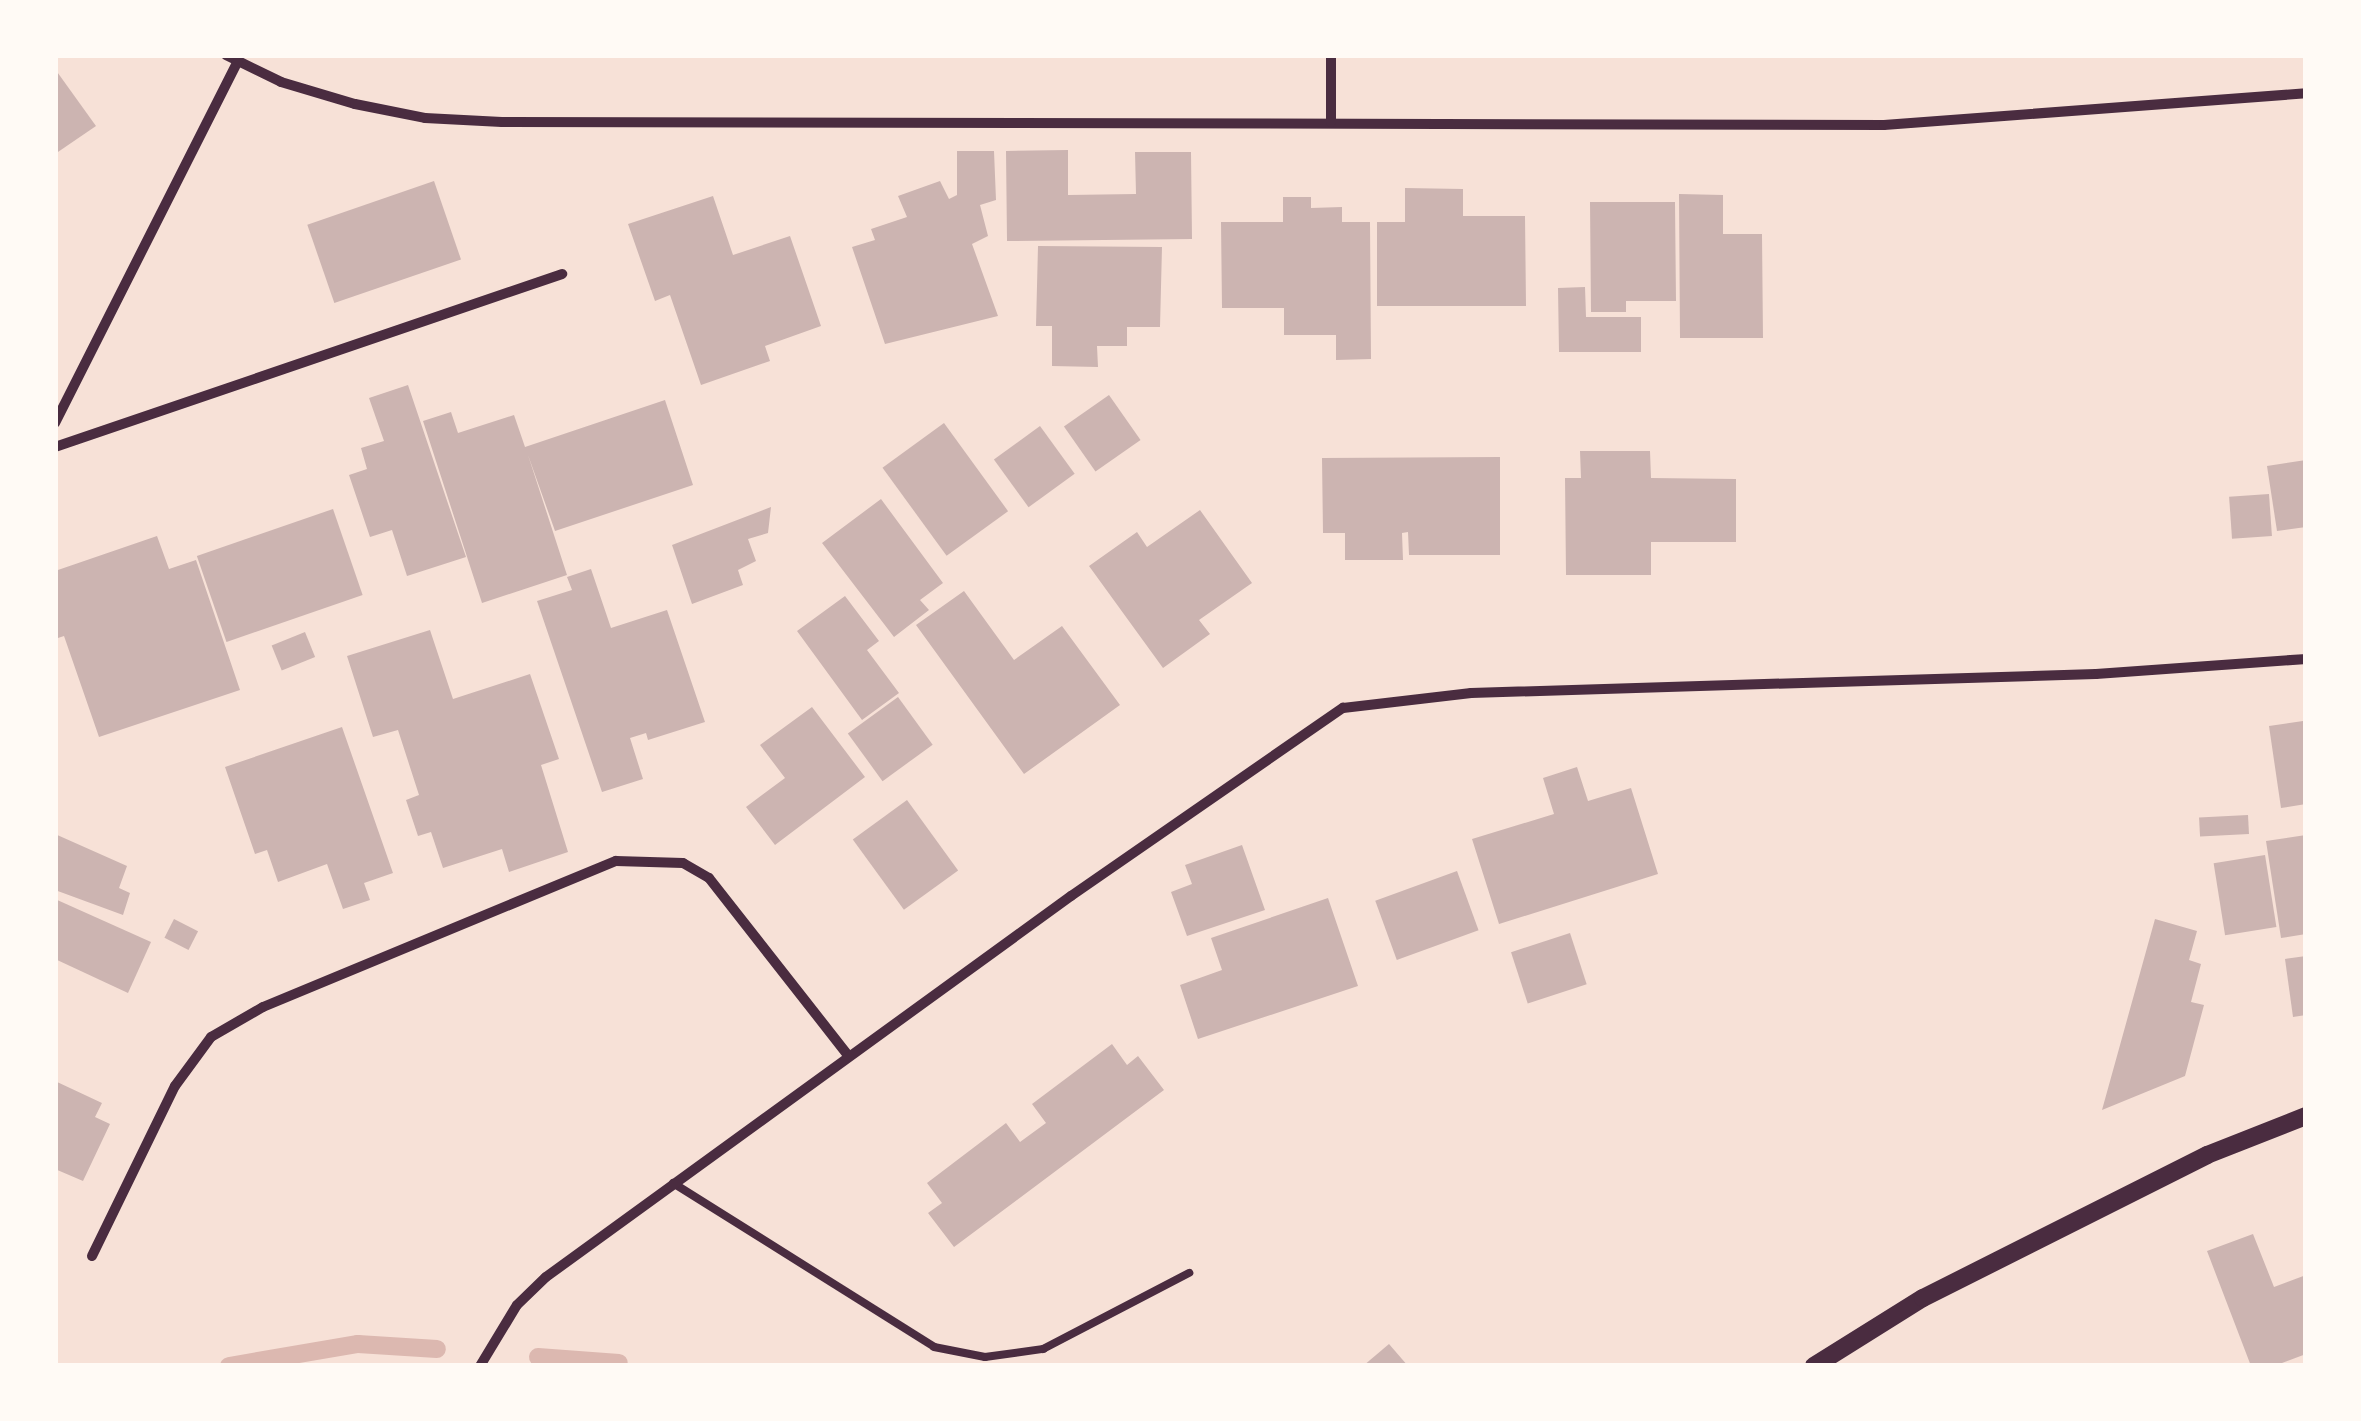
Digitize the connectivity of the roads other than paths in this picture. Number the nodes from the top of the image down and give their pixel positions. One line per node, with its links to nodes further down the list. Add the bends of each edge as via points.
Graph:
1 (226, 55): 3 (street)
2 (1331, 55): 5 (street)
3 (237, 62): 5 (street, via 281,82 425,118); 7 (street)
4 (2306, 93): 5 (street, via 1884,125)
5 (1331, 122)
6 (562, 274): 8 (street)
7 (55, 423)
8 (55, 447)
9 (2306, 659): 10 (street, via 2096,674 1472,693 1343,708)
10 (848, 1056): 12 (street); 13 (street, via 709,878 683,863 616,861 263,1006 211,1036 175,1086)
11 (2306, 1116): 16 (street, via 2207,1155 1976,1271)
12 (673, 1184): 14 (lane, via 934,1348 985,1356 1043,1349); 15 (street, via 546,1277 517,1305)
13 (92, 1256)
14 (1189, 1273)
15 (480, 1366)
16 (1814, 1366)

